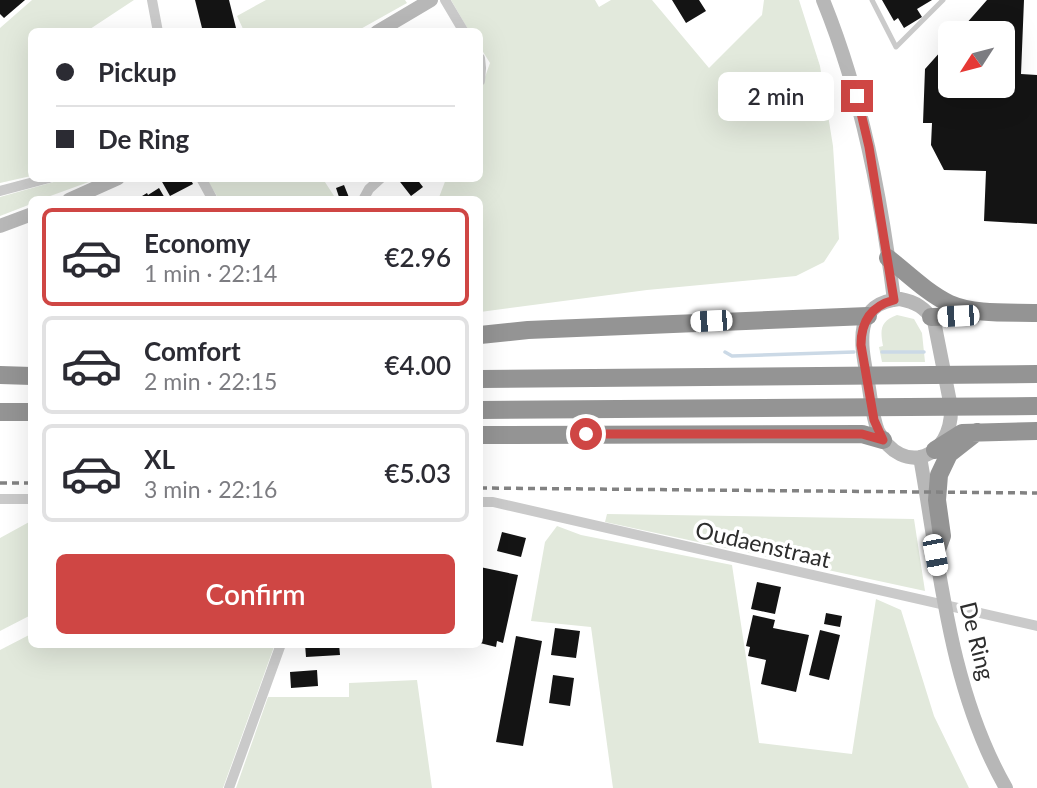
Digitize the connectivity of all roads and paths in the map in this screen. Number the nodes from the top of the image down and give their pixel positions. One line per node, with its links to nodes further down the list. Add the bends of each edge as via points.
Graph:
1 (152, 0): 7 (street)
2 (432, 0): 8 (main road)
3 (445, 0): 9 (street)
4 (823, 0): 18 (main road, via 857,96)
5 (872, 0): 6 (lane, via 896,47)
6 (943, 0)
7 (157, 28)
8 (384, 28)
9 (462, 28)
10 (34, 182): 13 (street)
11 (109, 182): 14 (main road)
12 (377, 182): 15 (street)
13 (0, 191)
14 (78, 196)
15 (365, 196)
16 (28, 216): 17 (main road)
17 (0, 226)
18 (888, 258): 19 (main road); 20 (highway, via 948,303)
19 (894, 300): 22 (main road, via 882,304); 23 (main road, via 918,304)
20 (996, 312): 21 (highway); 23 (highway)
21 (1037, 313)
22 (866, 320): 24 (highway); 36 (main road, via 861,345 874,420)
23 (934, 321): 37 (main road, via 951,419 948,434)
24 (483, 335)
25 (1037, 374): 28 (highway)
26 (0, 375): 27 (highway)
27 (28, 376)
28 (483, 379)
29 (1037, 406): 30 (highway)
30 (483, 410)
31 (0, 412): 32 (highway)
32 (28, 412)
33 (1037, 431): 34 (highway)
34 (977, 432): 37 (highway, via 962,433); 41 (highway, via 949,454 939,475 942,536)
35 (483, 435): 36 (highway, via 862,434)
36 (883, 440): 37 (main road, via 898,453)
37 (927, 454): 41 (main road, De Ring)
38 (0, 499): 39 (street)
39 (28, 499)
40 (483, 502): 42 (street, Oudaenstraat)
41 (935, 555): 45 (main road, De Ring, via 974,718)
42 (1037, 626)
43 (280, 648): 44 (street)
44 (229, 788)
45 (1006, 788)

